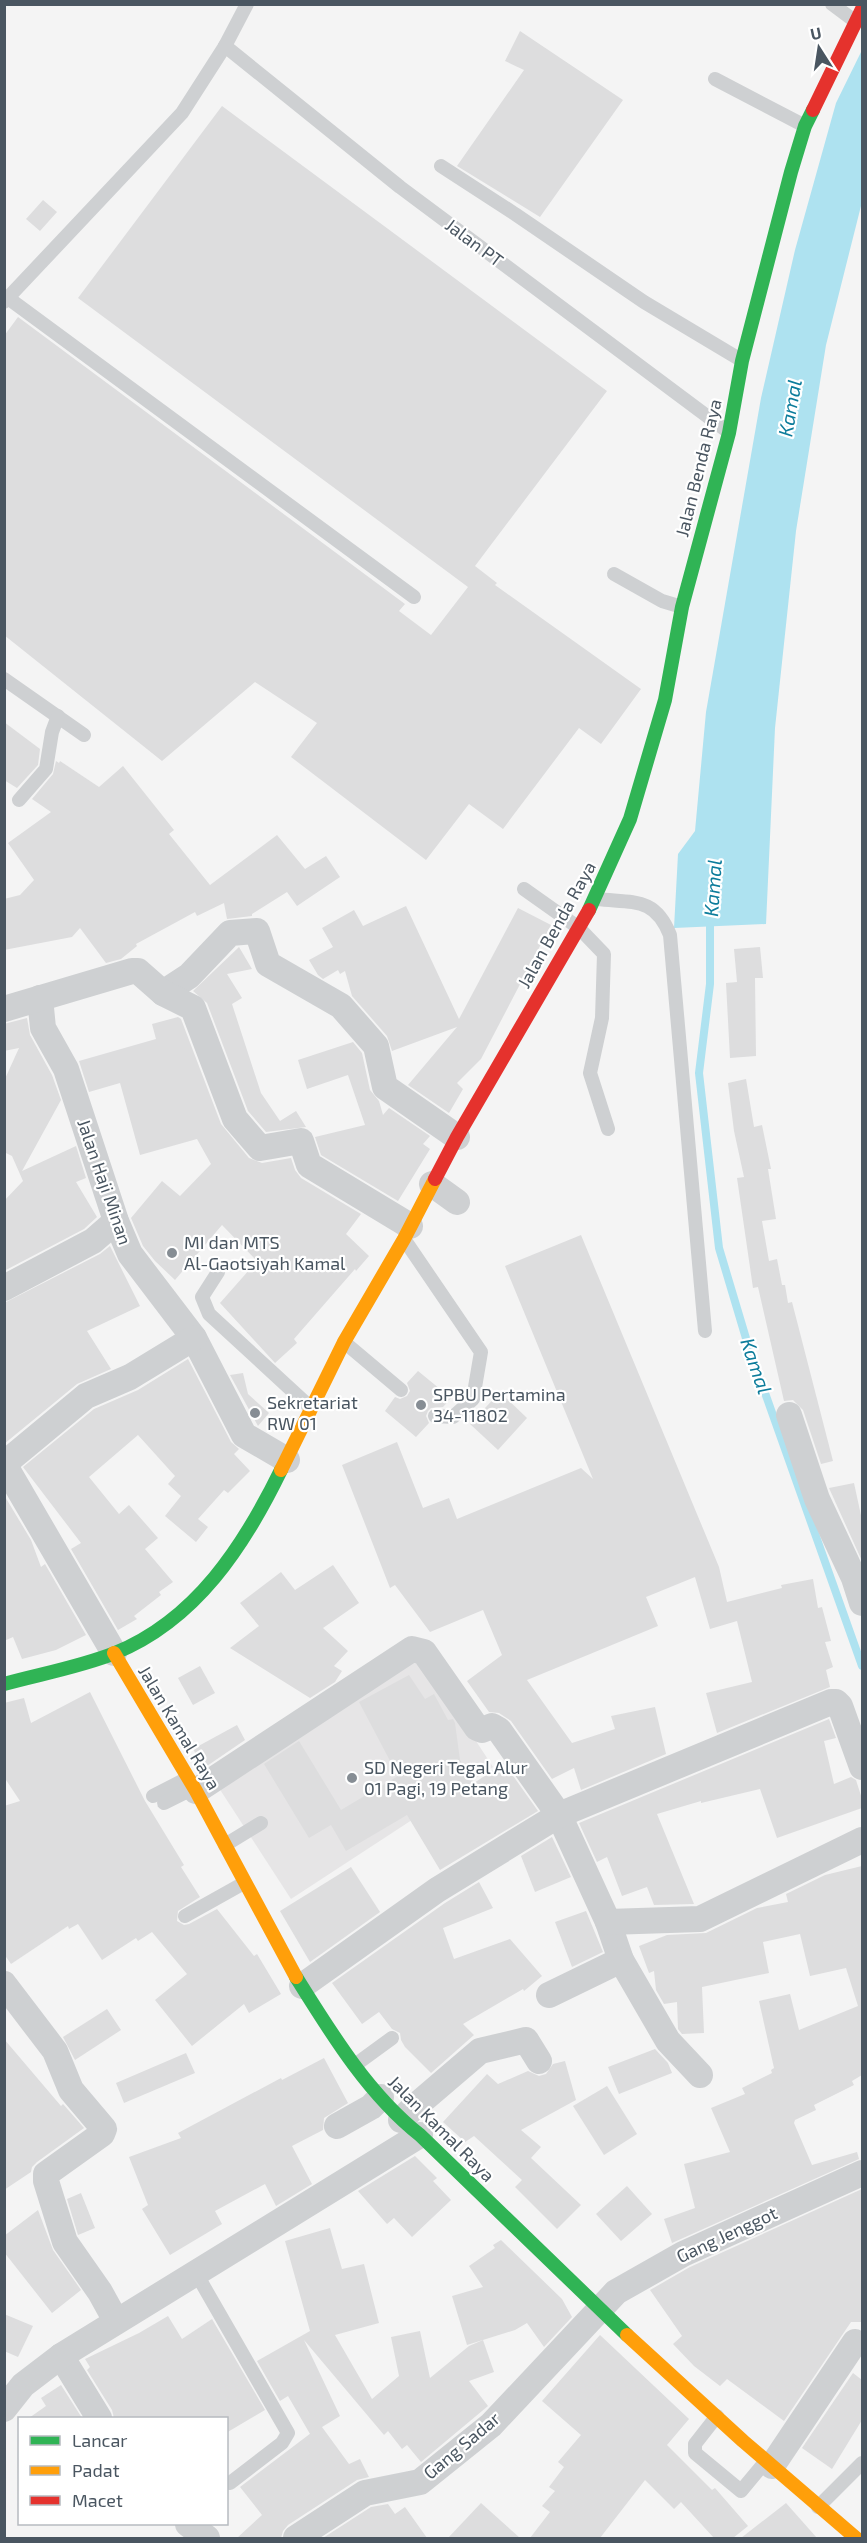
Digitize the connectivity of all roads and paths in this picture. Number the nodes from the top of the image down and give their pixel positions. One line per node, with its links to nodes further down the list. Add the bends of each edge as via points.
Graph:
1 (247, 4): 4 (lane)
2 (832, 4): 3 (lane)
3 (859, 15): 6 (main road, Jalan Benda Raya)
4 (225, 46): 8 (lane, via 182,113); 10 (lane, Jalan PT, via 400,187)
5 (715, 80): 6 (lane)
6 (805, 126): 9 (main road, Jalan Benda Raya)
7 (441, 166): 9 (lane, via 644,302)
8 (7, 300): 12 (lane)
9 (742, 360): 10 (main road, Jalan Benda Raya)
10 (729, 433): 13 (main road, Jalan Benda Raya)
11 (614, 574): 13 (lane, via 662,601)
12 (414, 597)
13 (682, 607): 19 (main road, Jalan Benda Raya, via 665,700 630,819)
14 (4, 679): 15 (lane)
15 (58, 716): 16 (lane); 17 (lane, via 46,769)
16 (84, 735)
17 (19, 800)
18 (524, 889): 20 (lane)
19 (596, 899): 20 (main road, Jalan Benda Raya); 30 (lane, via 643,904 663,918 670,935)
20 (579, 928): 24 (lane, via 604,954 602,1018 590,1073); 25 (main road, Jalan Benda Raya)
21 (163, 993): 22 (street, via 138,971 132,971); 25 (street, via 189,976 230,933 257,931 268,964 341,1006 376,1046 385,1087); 27 (street, via 193,1008 235,1119 260,1148 301,1141 309,1165)
22 (40, 998): 23 (street); 26 (street, Jalan Haji Minan, via 43,1029 66,1069)
23 (4, 1009)
24 (608, 1129)
25 (457, 1137): 27 (main road, Jalan Benda Raya, via 446,1194)
26 (116, 1221): 29 (street, via 93,1241); 31 (street, Jalan Haji Minan, via 130,1254)
27 (408, 1238): 32 (main road, Jalan Benda Raya); 36 (lane, via 481,1352 473,1400 453,1417)
28 (218, 1272): 34 (lane, via 202,1297 209,1314)
29 (4, 1288)
30 (705, 1331)
31 (194, 1338): 37 (street, Jalan Haji Minan, via 244,1435); 38 (street, via 130,1377 86,1396)
32 (344, 1342): 33 (lane); 34 (main road, Jalan Benda Raya)
33 (401, 1390)
34 (312, 1408): 37 (main road, Jalan Benda Raya)
35 (789, 1415): 39 (street, via 817,1499)
36 (435, 1416)
37 (287, 1460): 40 (main road, Jalan Benda Raya, via 278,1498 202,1593 158,1629)
38 (4, 1464): 40 (street)
39 (862, 1603)
40 (114, 1653): 41 (main road, Jalan Benda Raya); 43 (main road, Jalan Kamal Raya)
41 (4, 1684)
42 (862, 1767): 45 (street, via 840,1706 831,1702)
43 (193, 1786): 44 (lane); 45 (street, via 412,1649 418,1649 431,1661 477,1728 492,1726 499,1730); 48 (main road, Jalan Kamal Raya)
44 (158, 1800)
45 (559, 1815): 51 (street); 54 (street, via 437,1890)
46 (261, 1822): 48 (lane)
47 (862, 1840): 51 (street, via 700,1919)
48 (225, 1845): 49 (main road, Jalan Kamal Raya)
49 (244, 1883): 50 (lane); 54 (main road, Jalan Kamal Raya)
50 (184, 1916)
51 (608, 1922): 52 (street)
52 (621, 1960): 55 (street); 59 (street, via 668,2041)
53 (4, 1984): 66 (street, via 55,2051 71,2090 104,2129 46,2174 46,2181 65,2242)
54 (302, 1986): 58 (main road, Jalan Kamal Raya)
55 (549, 1995)
56 (392, 2038): 58 (lane)
57 (539, 2061): 62 (street, via 526,2040 480,2051 411,2110)
58 (354, 2065): 60 (main road, Jalan Kamal Raya)
59 (700, 2075)
60 (381, 2097): 61 (street); 62 (main road, Jalan Kamal Raya)
61 (337, 2126)
62 (411, 2127): 64 (street); 65 (main road, Jalan Kamal Raya, via 455,2160)
63 (862, 2173): 65 (street, Gang Jenggot, via 683,2254 616,2292)
64 (196, 2273): 66 (street); 74 (lane, via 288,2433 282,2443)
65 (601, 2311): 70 (main road, Jalan Kamal Raya); 78 (street, Gang Sadar, via 491,2426 420,2482 365,2493)
66 (116, 2321): 68 (street)
67 (855, 2342): 72 (street)
68 (61, 2356): 69 (street, via 23,2385); 71 (street)
69 (4, 2409)
70 (717, 2416): 72 (main road, Jalan Kamal Raya); 72 (lane, via 694,2444 694,2453 741,2491)
71 (98, 2417)
72 (769, 2463): 75 (main road, Jalan Kamal Raya)
73 (862, 2463): 75 (lane)
74 (230, 2483)
75 (818, 2507): 79 (main road, Jalan Kamal Raya)
76 (191, 2525): 77 (street)
77 (207, 2538)
78 (296, 2538)
79 (856, 2538)

